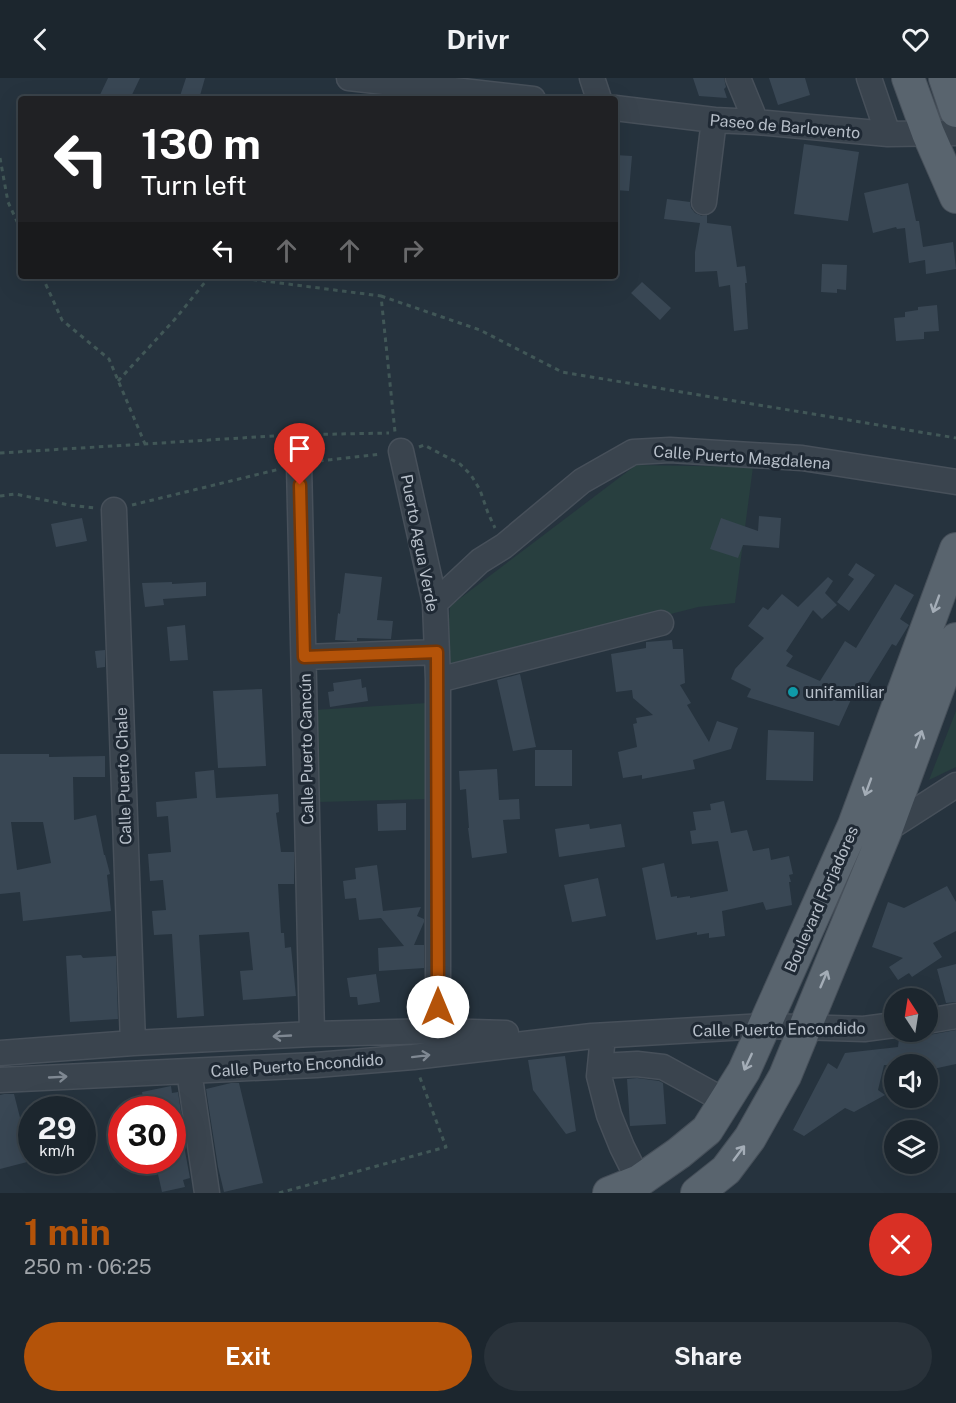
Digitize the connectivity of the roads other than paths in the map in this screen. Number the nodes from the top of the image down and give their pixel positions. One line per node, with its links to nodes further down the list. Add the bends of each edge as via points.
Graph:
1 (349, 78): 7 (street)
2 (592, 78): 9 (street)
3 (738, 78): 13 (street)
4 (869, 78): 15 (street)
5 (908, 78): 14 (main road)
6 (945, 78): 11 (main road)
7 (453, 84): 8 (street)
8 (516, 96)
9 (597, 96)
10 (618, 108): 12 (street, Paseo de Barlovento)
11 (956, 111)
12 (714, 120): 13 (street, Paseo de Barlovento); 17 (street)
13 (756, 122): 15 (street, Paseo de Barlovento)
14 (942, 133): 15 (street, Paseo de Barlovento); 16 (main road)
15 (888, 134)
16 (956, 196)
17 (704, 202)
18 (413, 446): 23 (street, Puerto Agua Verde)
19 (299, 464): 27 (street, Calle Puerto Cancún)
20 (956, 482): 23 (street, Calle Puerto Magdalena, via 802,458 669,450 633,452 582,482 480,561)
21 (114, 510): 39 (street, Calle Puerto Chale)
22 (956, 549): 33 (main road, Boulevard Forjadores, one-way to 33, via 854,825)
23 (435, 603): 26 (street, Puerto Agua Verde)
24 (661, 623): 28 (street)
25 (956, 639): 30 (main road, Boulevard Forjadores, one-way to 25)
26 (437, 652): 27 (street); 28 (street, Puerto Agua Verde)
27 (304, 657): 37 (street, Calle Puerto Cancún)
28 (438, 680): 36 (street, Puerto Agua Verde)
29 (956, 785): 30 (street)
30 (886, 830): 35 (main road, Boulevard Forjadores, one-way to 30)
31 (956, 1016): 32 (street)
32 (938, 1019)
33 (765, 1026): 35 (street, Calle Puerto Encondido); 38 (street, Calle Puerto Encondido); 45 (main road, Boulevard Forjadores, one-way to 45)
34 (884, 1026): 35 (street, Calle Puerto Encondido)
35 (804, 1027): 49 (main road, Boulevard Forjadores, one-way to 35, via 726,1170 750,1138 785,1076)
36 (438, 1031): 37 (street, Calle Puerto Encondido); 38 (street, Calle Puerto Encondido)
37 (320, 1034): 39 (street, Calle Puerto Encondido, one-way to 39); 41 (street, Calle Puerto Cancún)
38 (598, 1036): 41 (street, Calle Puerto Encondido, one-way to 38); 42 (street)
39 (133, 1043): 40 (street, Calle Puerto Encondido)
40 (0, 1053)
41 (331, 1064): 43 (street, Calle Puerto Encondido)
42 (600, 1066): 45 (street, via 663,1067); 46 (street, via 609,1115)
43 (189, 1071): 44 (street, Calle Puerto Encondido, one-way to 43); 47 (street)
44 (0, 1080)
45 (725, 1101): 46 (main road, Boulevard Forjadores, via 707,1130)
46 (639, 1181): 48 (main road, Boulevard Forjadores)
47 (207, 1193)
48 (609, 1193)
49 (697, 1193)

